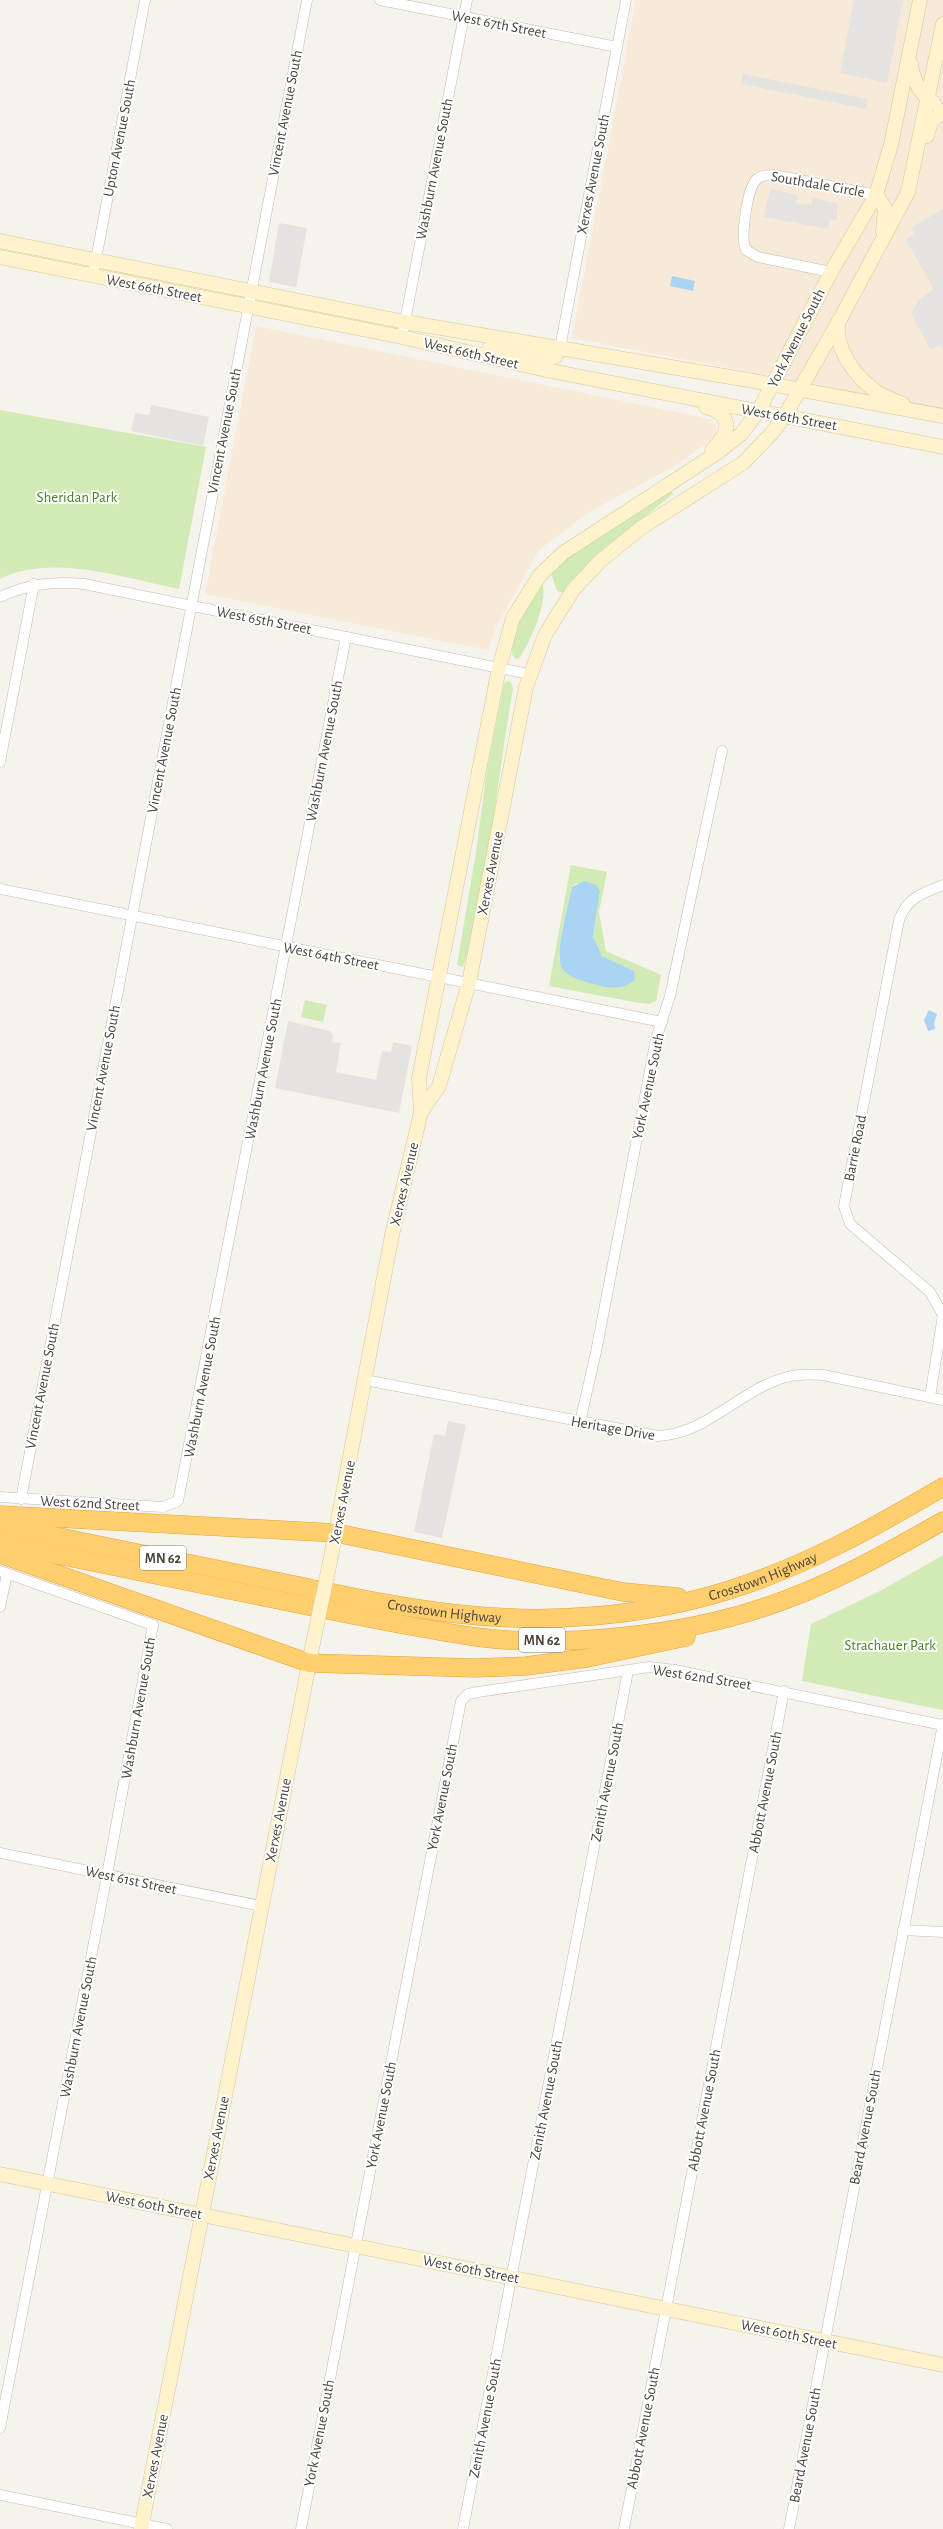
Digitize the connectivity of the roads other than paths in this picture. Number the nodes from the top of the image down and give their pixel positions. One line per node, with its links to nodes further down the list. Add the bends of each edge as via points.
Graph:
1 (145, 0): 19 (street, Upton Avenue South)
2 (306, 0): 22 (street, Vincent Avenue South)
3 (380, 0): 7 (street, West 67th Street)
4 (467, 0): 7 (street, Washburn Avenue South)
5 (626, 0): 9 (street, Xerxes Avenue South)
6 (920, 0): 10 (street, York Avenue South)
7 (463, 16): 9 (street, West 67th Street); 25 (street, Washburn Avenue South)
8 (943, 24): 11 (street, York Avenue South)
9 (617, 47): 27 (street, Xerxes Avenue South)
10 (910, 54): 11 (street, via 912,76); 15 (street, York Avenue South, via 891,145)
11 (928, 99): 12 (street); 14 (street, York Avenue South)
12 (943, 107)
13 (943, 110): 14 (street, via 932,122)
14 (913, 176): 17 (street, York Avenue South, via 908,192)
15 (876, 195): 17 (street, via 885,208 886,220); 20 (street, York Avenue South); 20 (street, Southdale Circle, via 774,174 764,175 756,180 742,237 746,250 758,257)
16 (0, 241): 19 (street, West 66th Street)
17 (881, 244): 24 (street, York Avenue South)
18 (0, 257): 21 (street, West 66th Street)
19 (96, 260): 21 (street, Upton Avenue South); 22 (street, West 66th Street)
20 (831, 272): 29 (street, York Avenue South)
21 (93, 275): 23 (street, West 66th Street)
22 (251, 291): 23 (street, Vincent Avenue South); 25 (street, West 66th Street)
23 (248, 307): 26 (street, West 66th Street); 40 (street, Vincent Avenue South)
24 (839, 321): 31 (street, York Avenue South); 33 (street, via 839,344 858,376 873,390)
25 (405, 322): 26 (street, Washburn Avenue South); 27 (street, West 66th Street)
26 (402, 337): 28 (street, West 66th Street)
27 (560, 348): 28 (street, via 555,357 550,358 492,349); 29 (street, West 66th Street)
28 (467, 352): 30 (street, West 66th Street)
29 (772, 385): 31 (street, West 66th Street); 32 (street, York Avenue South)
30 (644, 389): 32 (street, West 66th Street); 37 (street, via 719,411 723,415 726,428 721,441)
31 (800, 391): 33 (street, West 66th Street); 34 (street, York Avenue South)
32 (758, 412): 34 (street, West 66th Street); 37 (street, York Avenue South, via 741,434)
33 (920, 412): 35 (street, West 66th Street)
34 (784, 416): 36 (street, West 66th Street); 43 (street, York Avenue South, via 772,433 743,462 641,528 600,561 573,590 545,635)
35 (943, 416)
36 (943, 447)
37 (691, 469): 42 (street, York Avenue South, via 563,553 540,575 513,618)
38 (34, 584): 39 (street, West 65th Street); 40 (street, West 65th Street, via 84,584); 45 (street)
39 (0, 597)
40 (191, 606): 41 (street, West 65th Street); 48 (street, Vincent Avenue South)
41 (346, 637): 42 (street, West 65th Street); 49 (street, Washburn Avenue South)
42 (499, 668): 43 (street, West 65th Street); 50 (street, Xerxes Avenue)
43 (529, 674): 51 (street, Xerxes Avenue)
44 (722, 751): 52 (street, York Avenue South, via 670,996)
45 (0, 762)
46 (943, 885): 55 (street, Barrie Road, via 912,899 903,908 899,920 844,1206 850,1224 930,1292 943,1315)
47 (0, 889): 48 (street, West 64th Street)
48 (132, 915): 49 (street, West 64th Street); 60 (street, Vincent Avenue South)
49 (286, 946): 50 (street, West 64th Street); 61 (street, Washburn Avenue South)
50 (440, 977): 51 (street, West 64th Street); 53 (street, Xerxes Avenue, via 419,1078)
51 (469, 983): 52 (street, West 64th Street); 53 (street, Xerxes Avenue, via 439,1086)
52 (662, 1022): 57 (street, York Avenue South, via 656,1039 596,1352)
53 (421, 1112): 54 (street, Xerxes Avenue, via 392,1235)
54 (365, 1380): 57 (street, Heritage Drive); 65 (street, Xerxes Avenue)
55 (930, 1397): 56 (street, Heritage Drive); 57 (street, Heritage Drive, via 823,1375 805,1374 786,1377 768,1384 700,1425 672,1436 643,1435)
56 (943, 1400)
57 (580, 1422)
58 (943, 1487): 69 (highway, Crosstown Highway / MN 62, via 824,1554 774,1576)
59 (0, 1498): 60 (street, West 62nd Street)
60 (21, 1499): 61 (street, West 62nd Street, via 163,1506)
61 (178, 1501)
62 (0, 1515): 65 (highway)
63 (943, 1521): 71 (highway, Crosstown Highway / MN 62, via 853,1572)
64 (0, 1525): 69 (highway, Crosstown Highway / MN 62, via 326,1591 459,1614 510,1618 570,1617 609,1614)
65 (336, 1533): 69 (highway, via 623,1592); 72 (street, Xerxes Avenue, bridge)
66 (0, 1542): 71 (highway, Crosstown Highway / MN 62, via 316,1608 477,1637 521,1640 606,1638 684,1626)
67 (0, 1554): 72 (highway)
68 (3, 1573): 70 (street); 78 (street, Washburn Avenue South, via 153,1625)
69 (697, 1598)
70 (0, 1607)
71 (761, 1609): 72 (highway, via 689,1636 587,1658 526,1666 474,1668)
72 (309, 1663): 79 (street, Xerxes Avenue)
73 (628, 1671): 74 (street, West 62nd Street, via 649,1667 675,1670); 75 (street, West 62nd Street, via 478,1692 468,1694); 86 (street, Zenith Avenue South)
74 (784, 1691): 76 (street, West 62nd Street); 87 (street, Abbott Avenue South)
75 (461, 1701): 85 (street, York Avenue South)
76 (943, 1724): 80 (street, Beard Avenue South)
77 (0, 1853): 78 (street, West 61st Street)
78 (107, 1875): 79 (street, West 61st Street); 83 (street, Washburn Avenue South)
79 (261, 1906): 84 (street, Xerxes Avenue)
80 (903, 1930): 81 (street); 88 (street, Beard Avenue South)
81 (943, 1932)
82 (0, 2174): 83 (street, West 60th Street)
83 (48, 2184): 84 (street, West 60th Street); 90 (street, Washburn Avenue South)
84 (202, 2215): 85 (street, West 60th Street); 92 (street, Xerxes Avenue)
85 (356, 2246): 86 (street, West 60th Street); 94 (street, York Avenue South)
86 (512, 2278): 87 (street, West 60th Street); 95 (street, Zenith Avenue South)
87 (666, 2308): 88 (street, West 60th Street); 96 (street, Abbott Avenue South)
88 (824, 2341): 89 (street, West 60th Street); 97 (street, Beard Avenue South)
89 (943, 2365)
90 (0, 2428)
91 (0, 2495): 92 (street)
92 (141, 2527): 93 (street)
93 (167, 2529)
94 (301, 2529)
95 (463, 2529)
96 (624, 2529)
97 (789, 2529)

